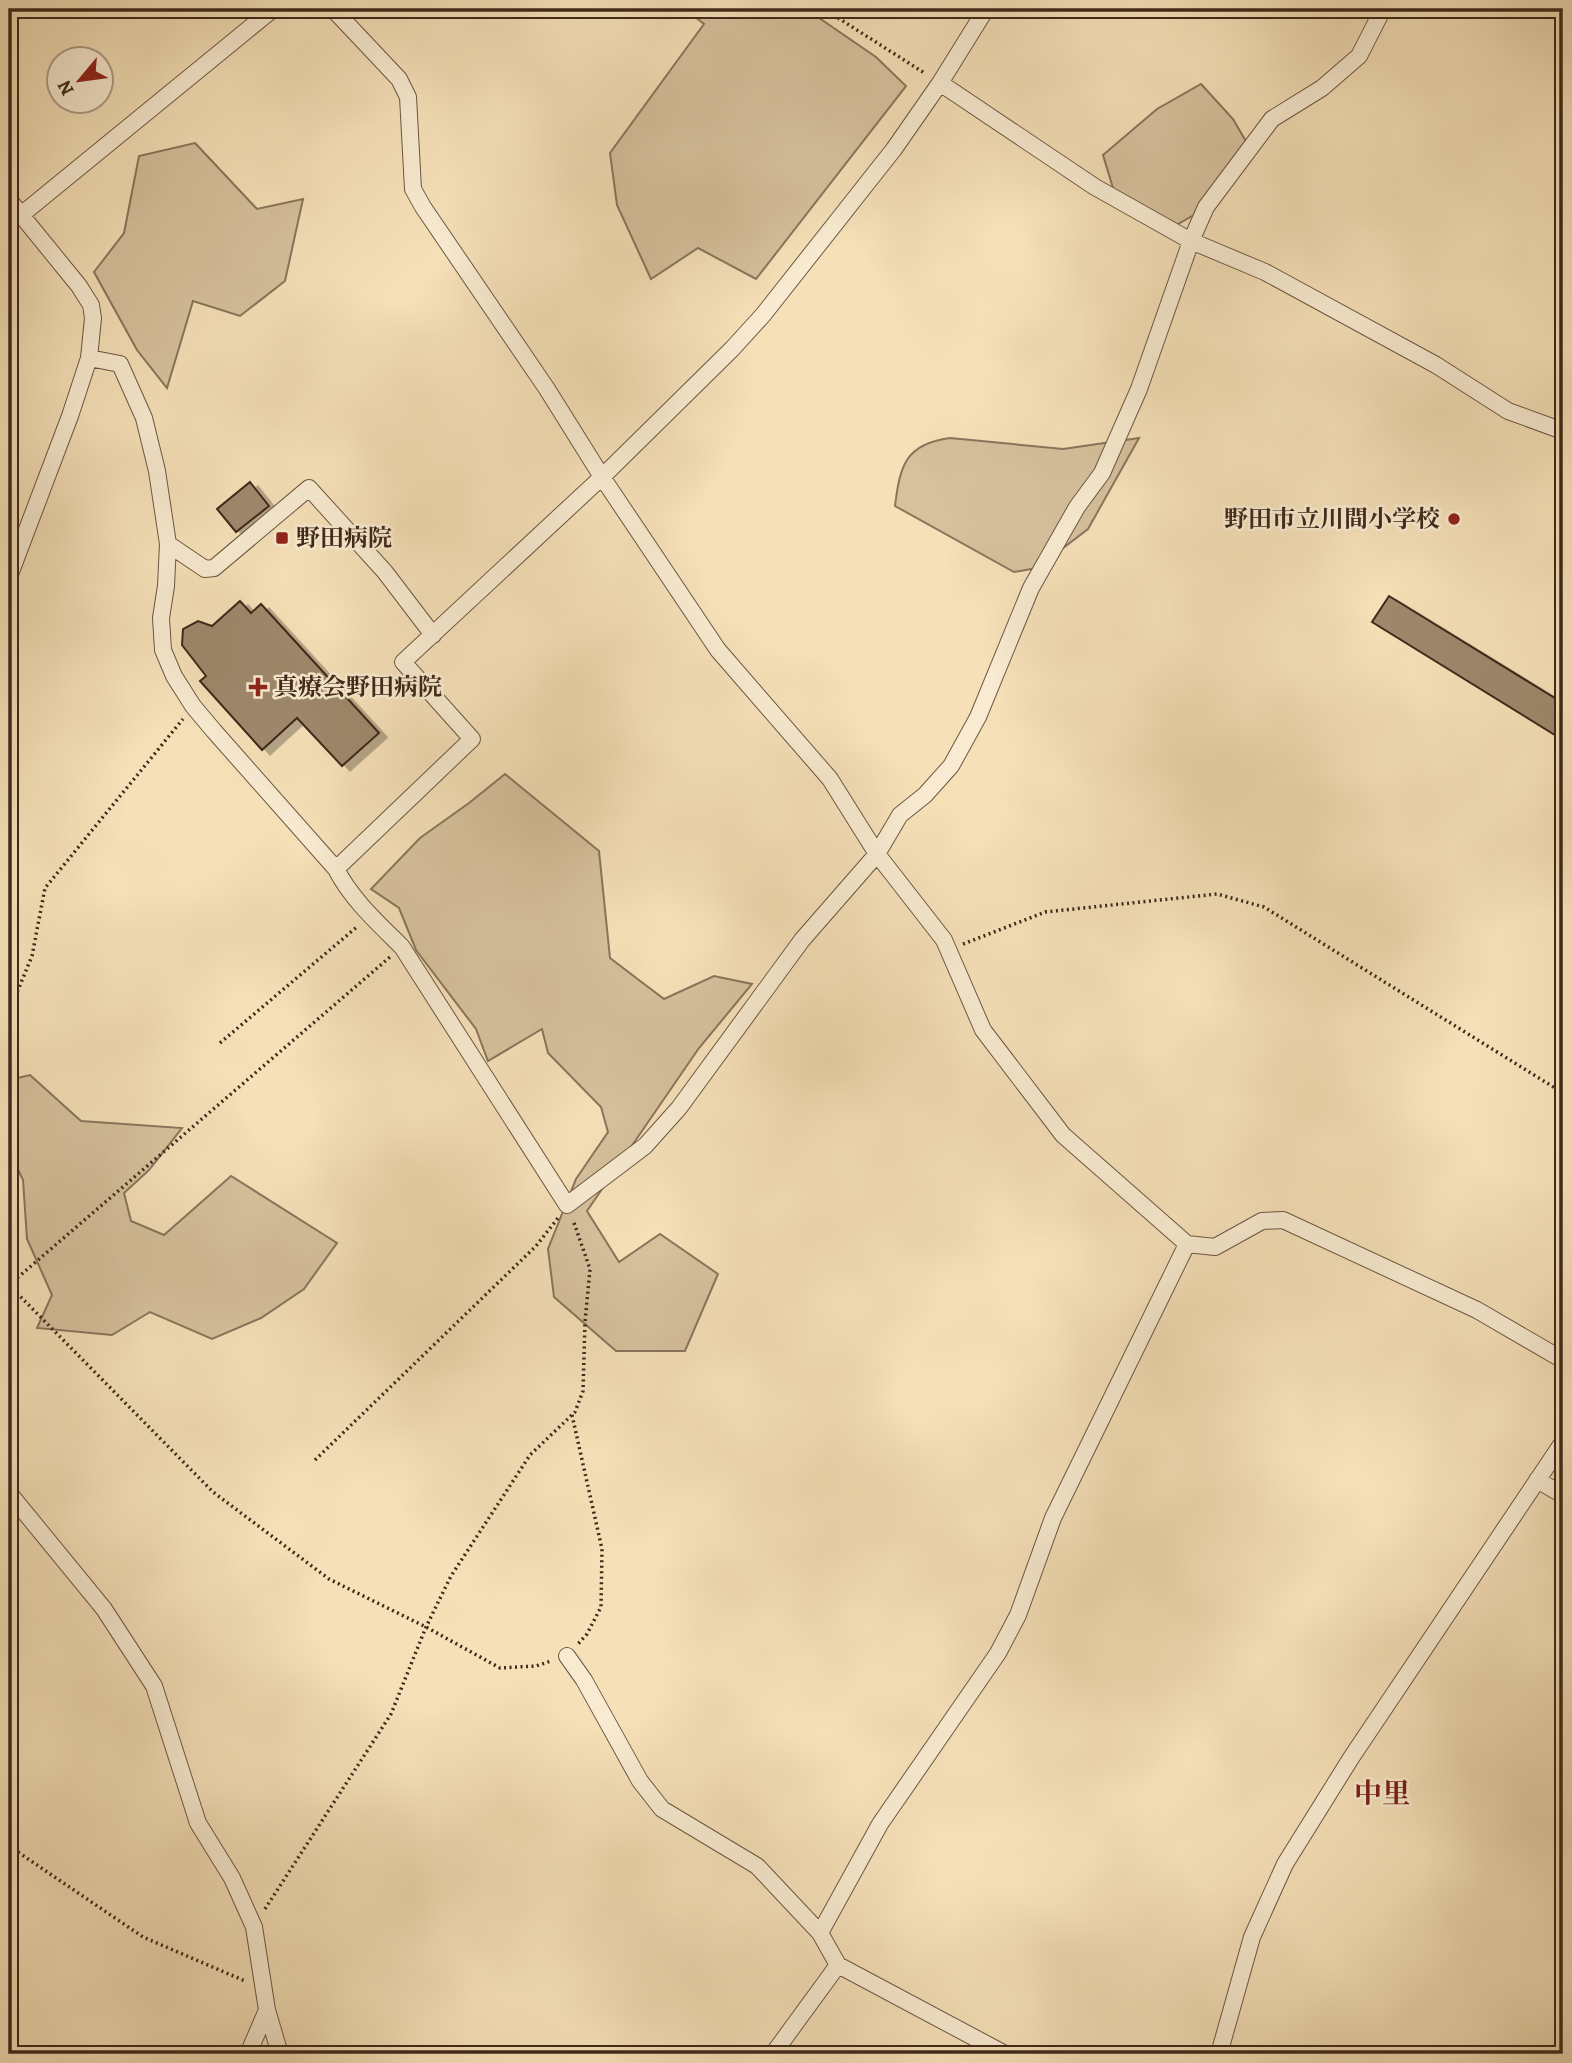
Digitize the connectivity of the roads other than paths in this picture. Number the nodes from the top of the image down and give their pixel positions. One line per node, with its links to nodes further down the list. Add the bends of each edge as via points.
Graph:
1 (273, 9): 7 (street)
2 (332, 9): 11 (street, via 399,79 410,110 413,189)
3 (986, 9): 5 (street)
4 (1383, 9): 8 (street, via 1359,56 1322,88 1272,119 1206,207)
5 (940, 83): 8 (street, via 1095,187); 11 (street, via 763,315)
6 (9, 200): 7 (street)
7 (21, 215): 9 (street, via 91,305)
8 (1191, 241): 10 (street, via 1265,272 1436,365 1508,411); 15 (street, via 1139,389 1102,473 1031,587 978,717 951,766 900,815)
9 (89, 358): 12 (street, via 120,364 144,418); 13 (street)
10 (1563, 431)
11 (601, 477): 14 (street); 15 (street, via 718,650 830,779)
12 (168, 544): 14 (street, via 205,569 214,568 309,488 385,572); 16 (street, via 161,618 163,650 174,676 193,706)
13 (9, 577)
14 (433, 635): 16 (street, via 403,662 472,739)
15 (877, 854): 16 (street, via 802,940 679,1108 645,1146 568,1205 402,947 370,916); 17 (street, via 944,940 983,1030 1063,1135)
16 (336, 869)
17 (1187, 1244): 18 (street, via 1215,1247 1262,1221 1283,1220 1477,1310); 24 (street, via 1053,1518 1018,1615 998,1653 880,1824)
18 (1563, 1360)
19 (1563, 1441): 20 (street)
20 (1537, 1480): 22 (street); 31 (street, via 1285,1864 1252,1937)
21 (9, 1493): 26 (street, via 104,1609 154,1686 198,1823 232,1878 254,1927)
22 (1563, 1495)
23 (567, 1656): 24 (street, via 640,1781 662,1809 757,1866)
24 (820, 1933): 25 (street)
25 (838, 1965): 29 (street); 30 (street)
26 (267, 2010): 27 (street); 28 (street)
27 (248, 2054)
28 (280, 2054)
29 (773, 2054)
30 (1005, 2054)
31 (1219, 2054)

